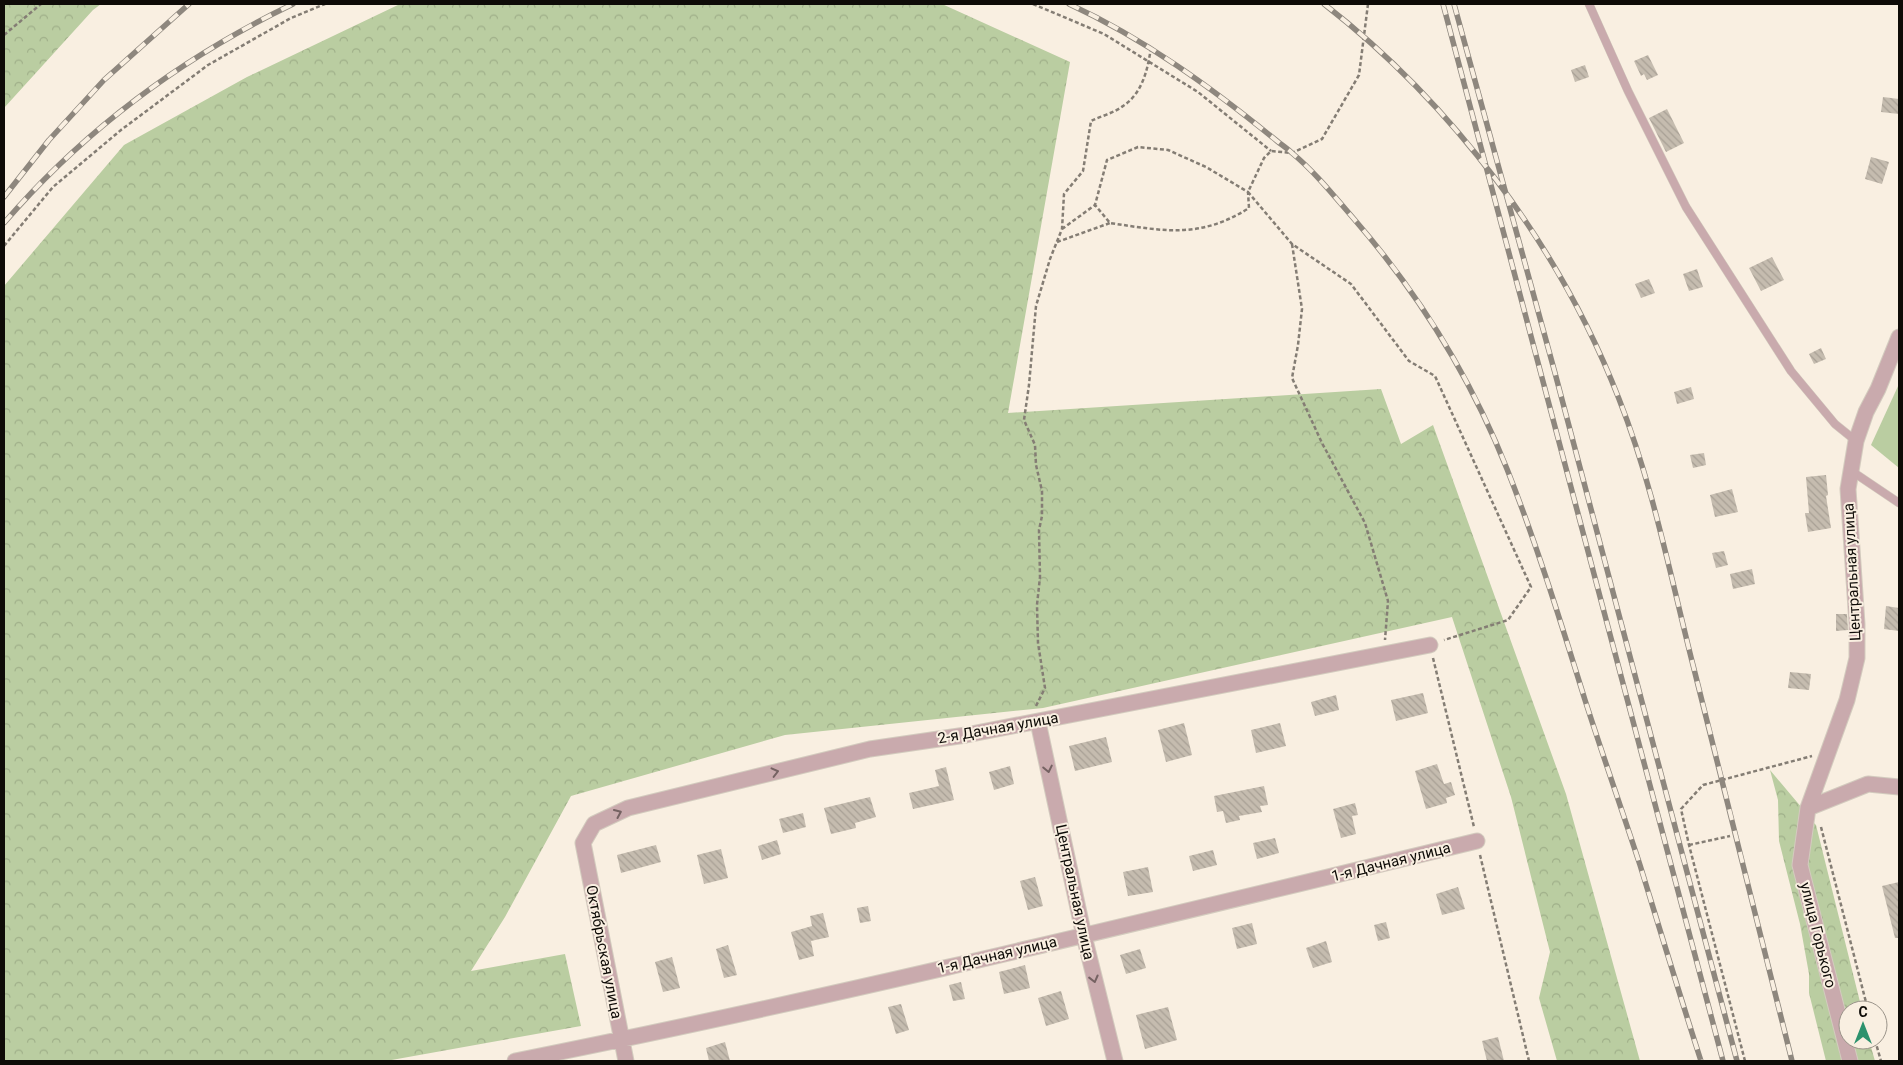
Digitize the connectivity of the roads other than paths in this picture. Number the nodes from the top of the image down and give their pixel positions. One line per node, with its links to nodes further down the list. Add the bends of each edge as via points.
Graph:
1 (1589, 4): 3 (lane, via 1686,207 1791,371 1834,424)
2 (1899, 337): 3 (street, Центральная улица)
3 (1856, 441): 4 (street, Центральная улица)
4 (1850, 470): 5 (lane); 9 (street, Центральная улица, via 1848,489 1857,658 1847,700)
5 (1899, 504)
6 (1430, 645): 7 (street, 2-я Дачная улица)
7 (1038, 722): 11 (street, 2-я Дачная улица, one-way to 7, via 594,824 628,808 870,749); 12 (street, Центральная улица, one-way to 12)
8 (1899, 787): 9 (street, via 1868,784)
9 (1808, 808): 17 (street, улица Горького, via 1800,864)
10 (1477, 841): 12 (street, 1-я Дачная улица)
11 (584, 844): 13 (street, Октябрьская улица)
12 (1084, 936): 13 (street, 1-я Дачная улица); 16 (street, Центральная улица, one-way to 16)
13 (621, 1040): 14 (street, 1-я Дачная улица); 15 (street, Октябрьская улица)
14 (515, 1061)
15 (626, 1061)
16 (1115, 1061)
17 (1850, 1061)

